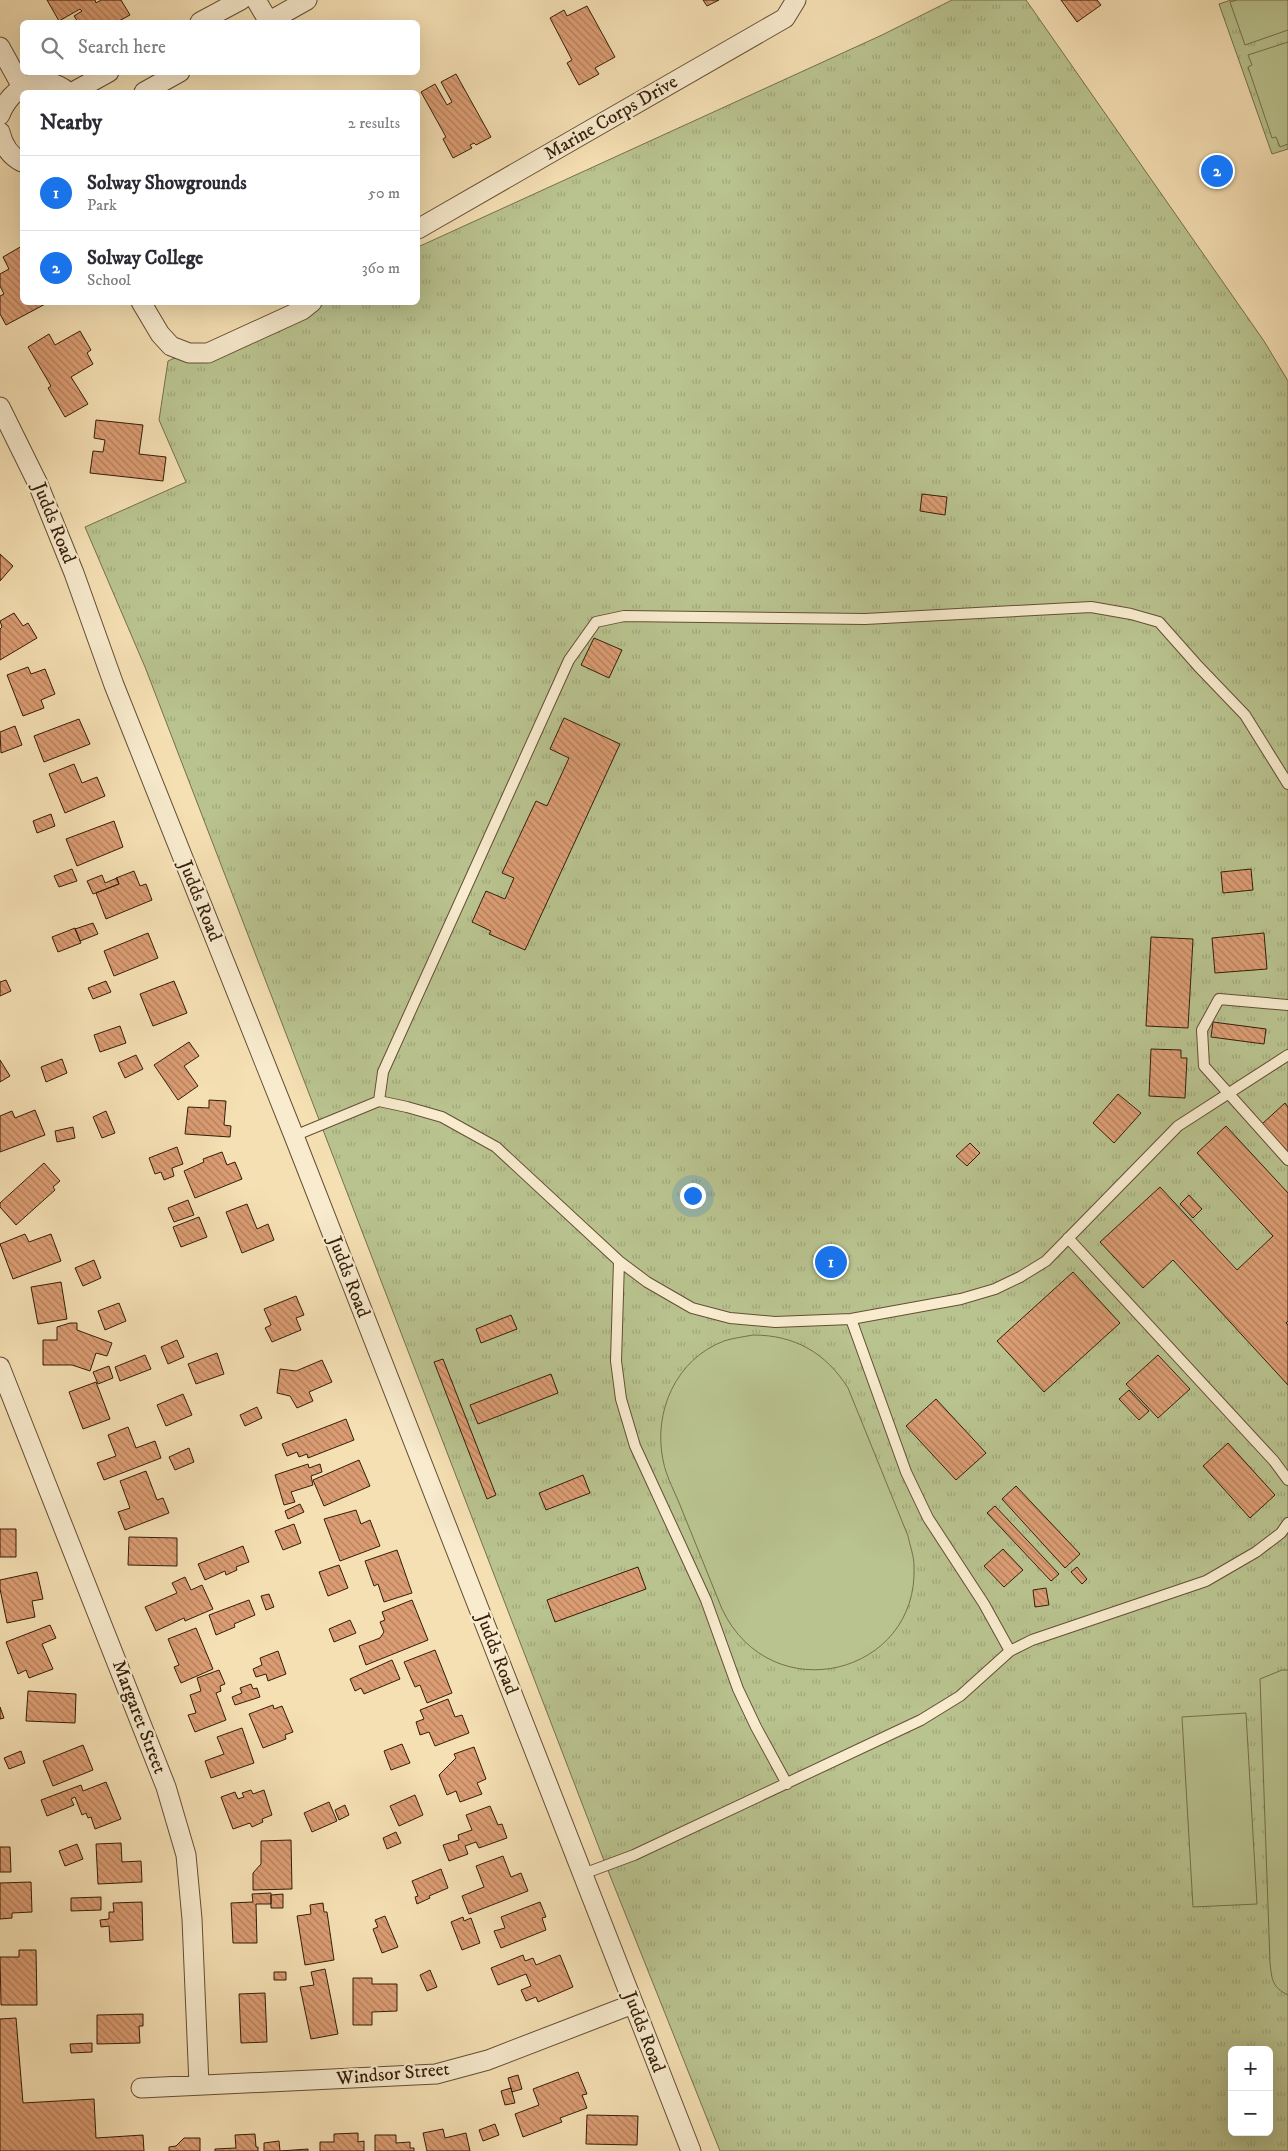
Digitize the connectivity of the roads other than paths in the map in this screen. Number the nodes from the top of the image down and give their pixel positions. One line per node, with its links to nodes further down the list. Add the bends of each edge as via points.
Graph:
1 (241, 0): 5 (street)
2 (256, 0): 6 (street)
3 (307, 0): 7 (street)
4 (796, 0): 18 (street, Marine Corps Drive, via 785,18)
5 (204, 20)
6 (267, 20)
7 (272, 20)
8 (0, 47): 11 (street)
9 (104, 75): 13 (street)
10 (175, 75): 14 (street)
11 (22, 87): 12 (street, via 39,82); 15 (street, via 5,102)
12 (64, 90)
13 (77, 90)
14 (148, 90)
15 (0, 115)
16 (0, 132): 17 (street)
17 (11, 157)
18 (420, 228)
19 (144, 305): 20 (street, via 160,334 171,346 189,353 208,353)
20 (308, 305)
21 (0, 407): 27 (street, Judds Road, via 38,484 74,573 114,685)
22 (1288, 784): 26 (lane, via 1245,715 1159,622 1132,614 1092,607 865,619 624,616 596,622 568,660 383,1072)
23 (1288, 1005): 25 (lane, via 1219,999 1202,1030 1204,1066)
24 (1288, 1055): 25 (lane)
25 (1228, 1094): 28 (lane); 29 (lane, via 1178,1126)
26 (378, 1101): 27 (lane); 30 (lane, via 442,1117 496,1147)
27 (294, 1136): 37 (street, Judds Road)
28 (1288, 1160)
29 (1068, 1238): 31 (lane, via 1046,1261 995,1289 961,1299); 33 (lane)
30 (619, 1261): 31 (lane, via 692,1308 730,1318 774,1322); 36 (lane, via 616,1361 621,1399 635,1446 706,1600 742,1697)
31 (851, 1319): 35 (lane, via 906,1472 928,1518 984,1604)
32 (0, 1367): 39 (street, Margaret Street, via 166,1787 186,1855)
33 (1288, 1480)
34 (1288, 1523): 35 (lane, via 1281,1533 1256,1552 1206,1581 1058,1630)
35 (1010, 1651): 36 (lane, via 960,1696 921,1720)
36 (787, 1784): 37 (lane, via 634,1856)
37 (584, 1874): 38 (street, Judds Road)
38 (633, 2004): 39 (street, Windsor Street, via 488,2060 436,2074); 41 (street, Judds Road)
39 (199, 2085): 40 (street, Windsor Street)
40 (141, 2088)
41 (690, 2151)

